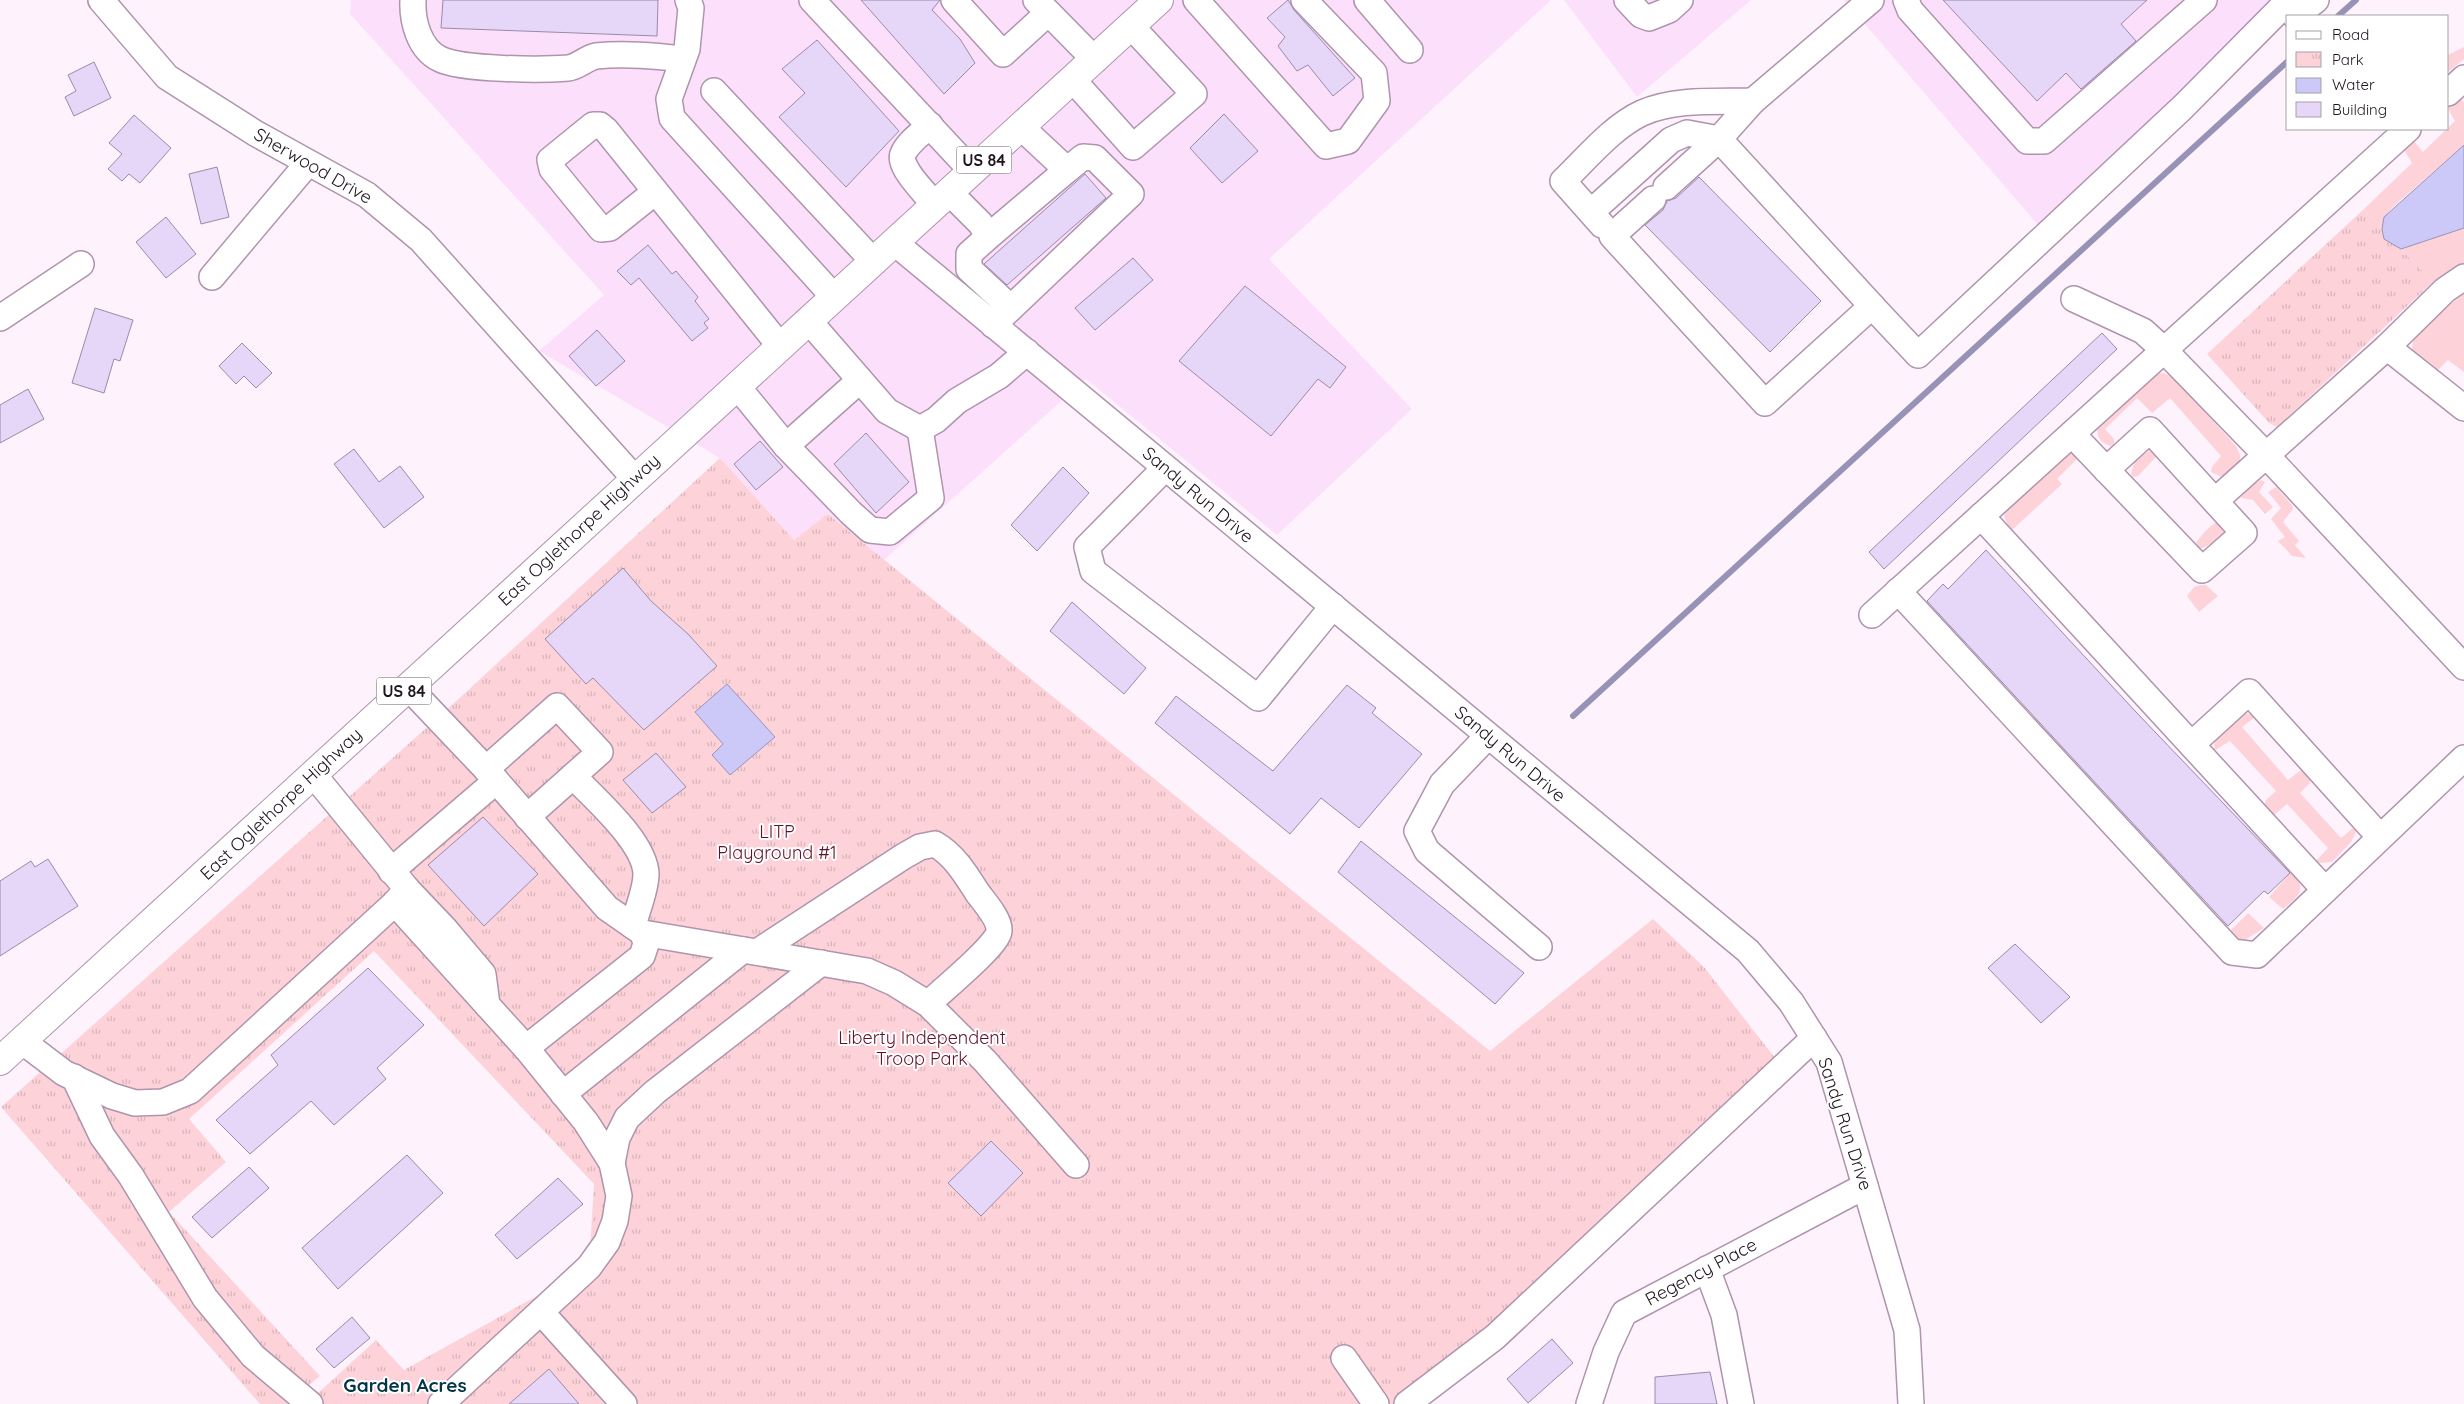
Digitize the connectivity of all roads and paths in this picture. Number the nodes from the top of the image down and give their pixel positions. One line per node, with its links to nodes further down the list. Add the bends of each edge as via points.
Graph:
1 (101, 0): 33 (street, Sherwood Drive, via 167,77)
2 (413, 0): 21 (street, via 412,14 424,44 440,59 473,67 571,68 594,57 615,55)
3 (688, 0): 21 (street, via 691,8 687,49)
4 (812, 0): 29 (street)
5 (954, 0): 16 (street, via 1003,54)
6 (1196, 0): 7 (street, via 1326,146 1348,141 1377,102 1374,73)
7 (1304, 0)
8 (1367, 0): 20 (street)
9 (1627, 0): 10 (street, via 1641,15 1649,18 1669,10)
10 (1680, 0)
11 (1871, 0): 27 (street)
12 (1906, 0): 13 (street, via 1910,10 2027,141 2044,141)
13 (2204, 0)
14 (2288, 0): 28 (street)
15 (2316, 0): 18 (street)
16 (1042, 7): 22 (street)
17 (1143, 9): 22 (highway, East Oglethorpe Highway / US 84); 24 (street, via 1194,94 1133,147)
18 (2296, 15)
19 (2286, 24): 28 (street)
20 (1410, 50)
21 (683, 58): 46 (street, via 669,99 672,118)
22 (1095, 60): 24 (highway, East Oglethorpe Highway / US 84)
23 (2464, 78): 26 (street)
24 (1073, 80): 30 (highway, East Oglethorpe Highway / US 84)
25 (714, 91): 42 (street)
26 (2449, 92)
27 (1753, 101): 32 (street); 38 (street, via 1659,107 1642,113 1617,129 1563,180)
28 (2183, 107): 48 (street, via 1918,355)
29 (930, 125): 35 (street); 37 (street, via 907,146 902,164)
30 (1021, 127): 34 (street); 35 (highway, East Oglethorpe Highway / US 84)
31 (2407, 130): 55 (street)
32 (1719, 140): 38 (street, via 1688,132 1671,140); 40 (street); 48 (street)
33 (308, 163): 44 (street); 66 (street, Sherwood Drive, via 367,195 421,240)
34 (1067, 170): 39 (street); 49 (street, via 1083,156 1095,158 1131,194)
35 (972, 172): 37 (highway, East Oglethorpe Highway / US 84)
36 (655, 192): 53 (street)
37 (942, 198): 39 (street, via 980,223); 41 (highway, East Oglethorpe Highway / US 84)
38 (1591, 212): 40 (street)
39 (989, 236): 49 (street, via 969,254 969,269)
40 (1612, 236): 48 (street, via 1765,403)
41 (895, 243): 42 (highway, East Oglethorpe Highway / US 84); 52 (street, Sandy Run Drive)
42 (874, 262): 46 (highway, East Oglethorpe Highway / US 84)
43 (81, 264): 50 (street)
44 (212, 277)
45 (2464, 277): 54 (street, via 2445,290)
46 (834, 297): 51 (highway, East Oglethorpe Highway / US 84)
47 (2074, 299): 55 (street, via 2143,331)
48 (1872, 306)
49 (1011, 308): 52 (street)
50 (0, 318)
51 (808, 320): 53 (highway, East Oglethorpe Highway / US 84); 57 (street)
52 (993, 325): 56 (street, Sandy Run Drive)
53 (780, 346): 58 (highway, East Oglethorpe Highway / US 84)
54 (2387, 347): 59 (street); 63 (street)
55 (2164, 350): 61 (street); 63 (street)
56 (1027, 352): 60 (street, via 999,376); 64 (street, Sandy Run Drive)
57 (860, 380): 60 (street, via 887,411); 62 (street)
58 (737, 386): 62 (street); 66 (highway, East Oglethorpe Highway / US 84)
59 (2464, 408)
60 (920, 429): 62 (street, via 931,498 890,532 870,530)
61 (2072, 434): 65 (street); 68 (street)
62 (786, 446)
63 (2266, 455): 67 (street); 72 (street)
64 (1165, 468): 70 (street, Sandy Run Drive); 70 (street, via 1087,547 1093,571 1258,698)
65 (2106, 470): 67 (street, via 2150,430); 67 (street, via 2202,570 2244,533)
66 (635, 479): 73 (highway, East Oglethorpe Highway / US 84)
67 (2215, 501)
68 (1981, 516): 69 (street); 75 (street)
69 (1898, 591): 71 (street); 83 (street, via 2232,952 2256,955)
70 (1332, 606): 74 (street, Sandy Run Drive)
71 (1872, 615)
72 (2464, 667)
73 (408, 687): 77 (highway, East Oglethorpe Highway / US 84); 78 (street)
74 (1488, 736): 86 (street, via 1442,784 1417,831 1427,851); 90 (street, Sandy Run Drive, via 1748,951 1791,1002)
75 (2192, 744): 81 (street, via 2249,692); 83 (street)
76 (2464, 758): 81 (street)
77 (313, 774): 82 (street); 91 (highway, East Oglethorpe Highway / US 84)
78 (491, 775): 79 (street, via 557,706 600,752); 80 (street); 82 (street)
79 (573, 776): 80 (street); 85 (street, via 629,837 643,858 646,880)
80 (527, 817): 85 (street, via 607,908)
81 (2380, 837): 83 (street)
82 (391, 871): 84 (street)
83 (2325, 890)
84 (401, 896): 92 (street, via 445,929 483,974 487,1005); 94 (street, via 190,1091 163,1102 135,1103 112,1096)
85 (638, 929): 87 (street); 92 (street, via 646,944 642,956)
86 (1539, 947)
87 (750, 951): 88 (street); 89 (street, via 904,856 920,847 935,844 947,851 962,870 1000,930 988,949); 95 (street)
88 (821, 963): 89 (street, via 867,971); 96 (street, via 655,1092 627,1118 617,1138)
89 (928, 1004): 97 (street, via 985,1061)
90 (1814, 1038): 98 (street, Sandy Run Drive, via 1829,1062); 106 (street, via 1494,1337)
91 (22, 1041): 93 (highway, East Oglethorpe Highway / US 84); 94 (street)
92 (526, 1048): 95 (street)
93 (0, 1061)
94 (74, 1077): 102 (street, via 102,1136 131,1176 205,1298 253,1356)
95 (563, 1094): 96 (street, via 586,1122)
96 (612, 1163): 100 (street, via 619,1196 607,1242 589,1267)
97 (1076, 1165)
98 (1865, 1186): 99 (street, Regency Place); 109 (street, Sandy Run Drive, via 1908,1330)
99 (1707, 1270): 107 (street, Regency Place, via 1624,1313 1606,1352); 108 (street, via 1724,1315)
100 (540, 1312): 103 (street); 104 (street)
101 (1344, 1358): 105 (street)
102 (310, 1404)
103 (441, 1404)
104 (624, 1404)
105 (1376, 1404)
106 (1407, 1404)
107 (1589, 1404)
108 (1741, 1404)
109 (1912, 1404)

